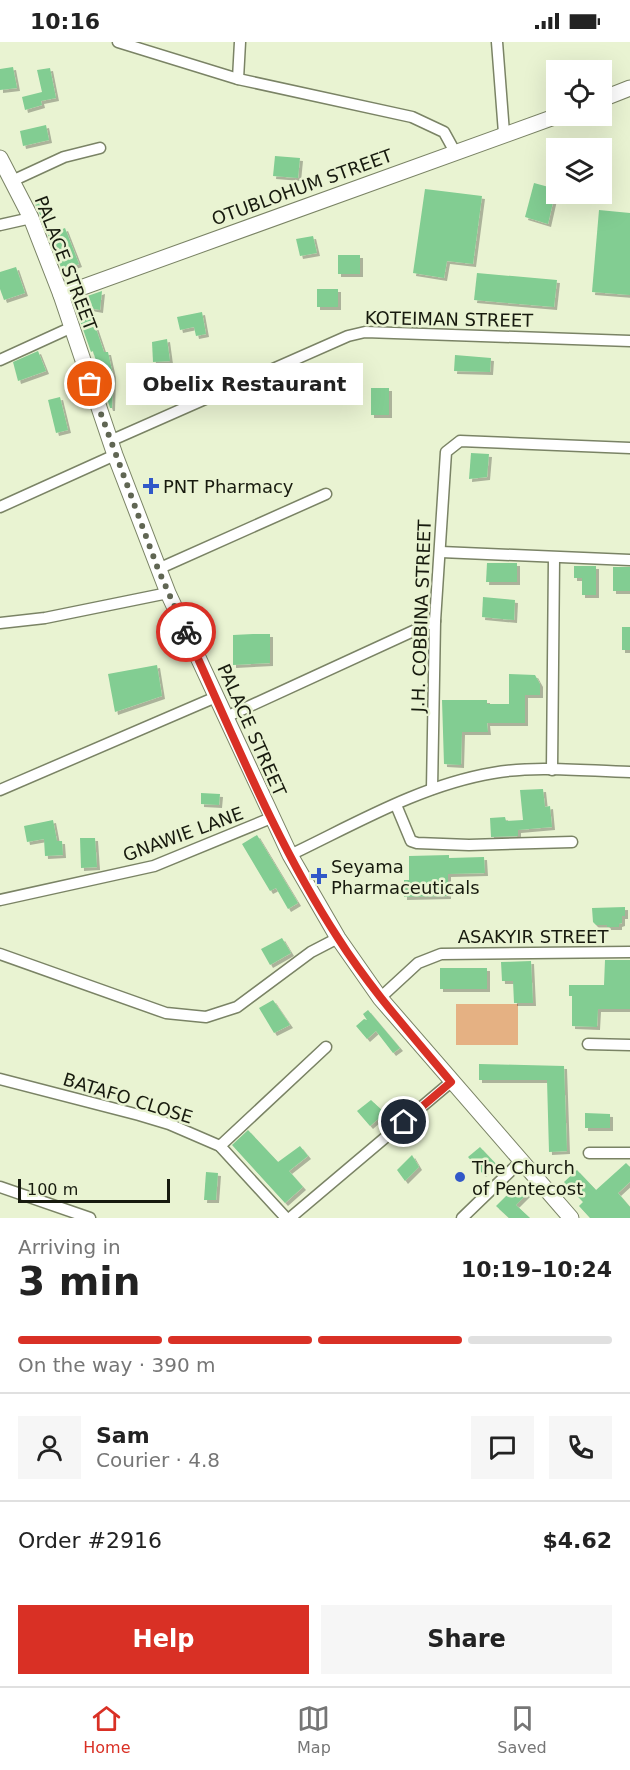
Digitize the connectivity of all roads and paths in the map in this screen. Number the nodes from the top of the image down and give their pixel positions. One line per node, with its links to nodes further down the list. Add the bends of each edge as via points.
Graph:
1 (118, 42): 4 (street)
2 (240, 42): 4 (street)
3 (497, 42): 8 (street)
4 (238, 79): 10 (street, via 412,117 444,132)
5 (630, 88): 6 (street)
6 (612, 95)
7 (546, 120): 8 (street, OTUBLOHUM STREET)
8 (504, 133): 10 (street, OTUBLOHUM STREET)
9 (100, 148): 12 (street, via 64,157)
10 (455, 152): 15 (street, OTUBLOHUM STREET)
11 (0, 158): 12 (street, PALACE STREET)
12 (12, 181): 13 (street, PALACE STREET)
13 (30, 218): 14 (street); 15 (street, PALACE STREET)
14 (0, 225)
15 (61, 295): 16 (street, PALACE STREET)
16 (70, 328): 18 (street); 19 (street, PALACE STREET)
17 (630, 341): 19 (street, KOTEIMAN STREET, via 365,332 348,336)
18 (0, 360)
19 (113, 448): 22 (street, KOTEIMAN STREET); 26 (street, PALACE STREET)
20 (630, 448): 23 (street, J.H. COBBINA STREET, via 460,441 450,447 444,458)
21 (326, 494): 26 (street)
22 (0, 507)
23 (441, 552): 24 (street); 28 (street, J.H. COBBINA STREET)
24 (554, 558): 25 (street); 32 (street)
25 (630, 560)
26 (158, 569): 27 (street, PALACE STREET)
27 (168, 593): 29 (street); 30 (street, PALACE STREET)
28 (435, 621): 31 (street); 34 (street, J.H. COBBINA STREET)
29 (0, 623)
30 (216, 697): 31 (street, PALACE STREET); 35 (street)
31 (226, 717): 37 (street, PALACE STREET)
32 (552, 770): 33 (street); 34 (street, via 496,772)
33 (630, 772)
34 (432, 789): 36 (street)
35 (0, 790)
36 (396, 805): 38 (street, via 411,841 417,843); 39 (street)
37 (271, 818): 39 (street, PALACE STREET); 40 (street, GNAWIE LANE, via 154,866)
38 (572, 842)
39 (290, 855): 41 (street, PALACE STREET)
40 (0, 900)
41 (338, 938): 43 (street, via 311,952 237,1006 206,1017 166,1013); 44 (street, PALACE STREET)
42 (630, 952): 44 (street, ASAKYIR STREET, via 441,954 418,963)
43 (0, 954)
44 (380, 998): 49 (street, PALACE STREET)
45 (588, 1044): 46 (street)
46 (630, 1045)
47 (326, 1047): 50 (street)
48 (0, 1079): 50 (street, BATAFO CLOSE, via 170,1124)
49 (451, 1082): 53 (street, PALACE STREET); 57 (street)
50 (220, 1146): 57 (street, BATAFO CLOSE)
51 (589, 1152): 52 (street)
52 (630, 1153)
53 (521, 1161): 58 (street); 59 (street, PALACE STREET)
54 (0, 1187): 55 (street)
55 (70, 1214): 56 (street)
56 (90, 1218)
57 (288, 1218)
58 (462, 1218)
59 (572, 1218)

